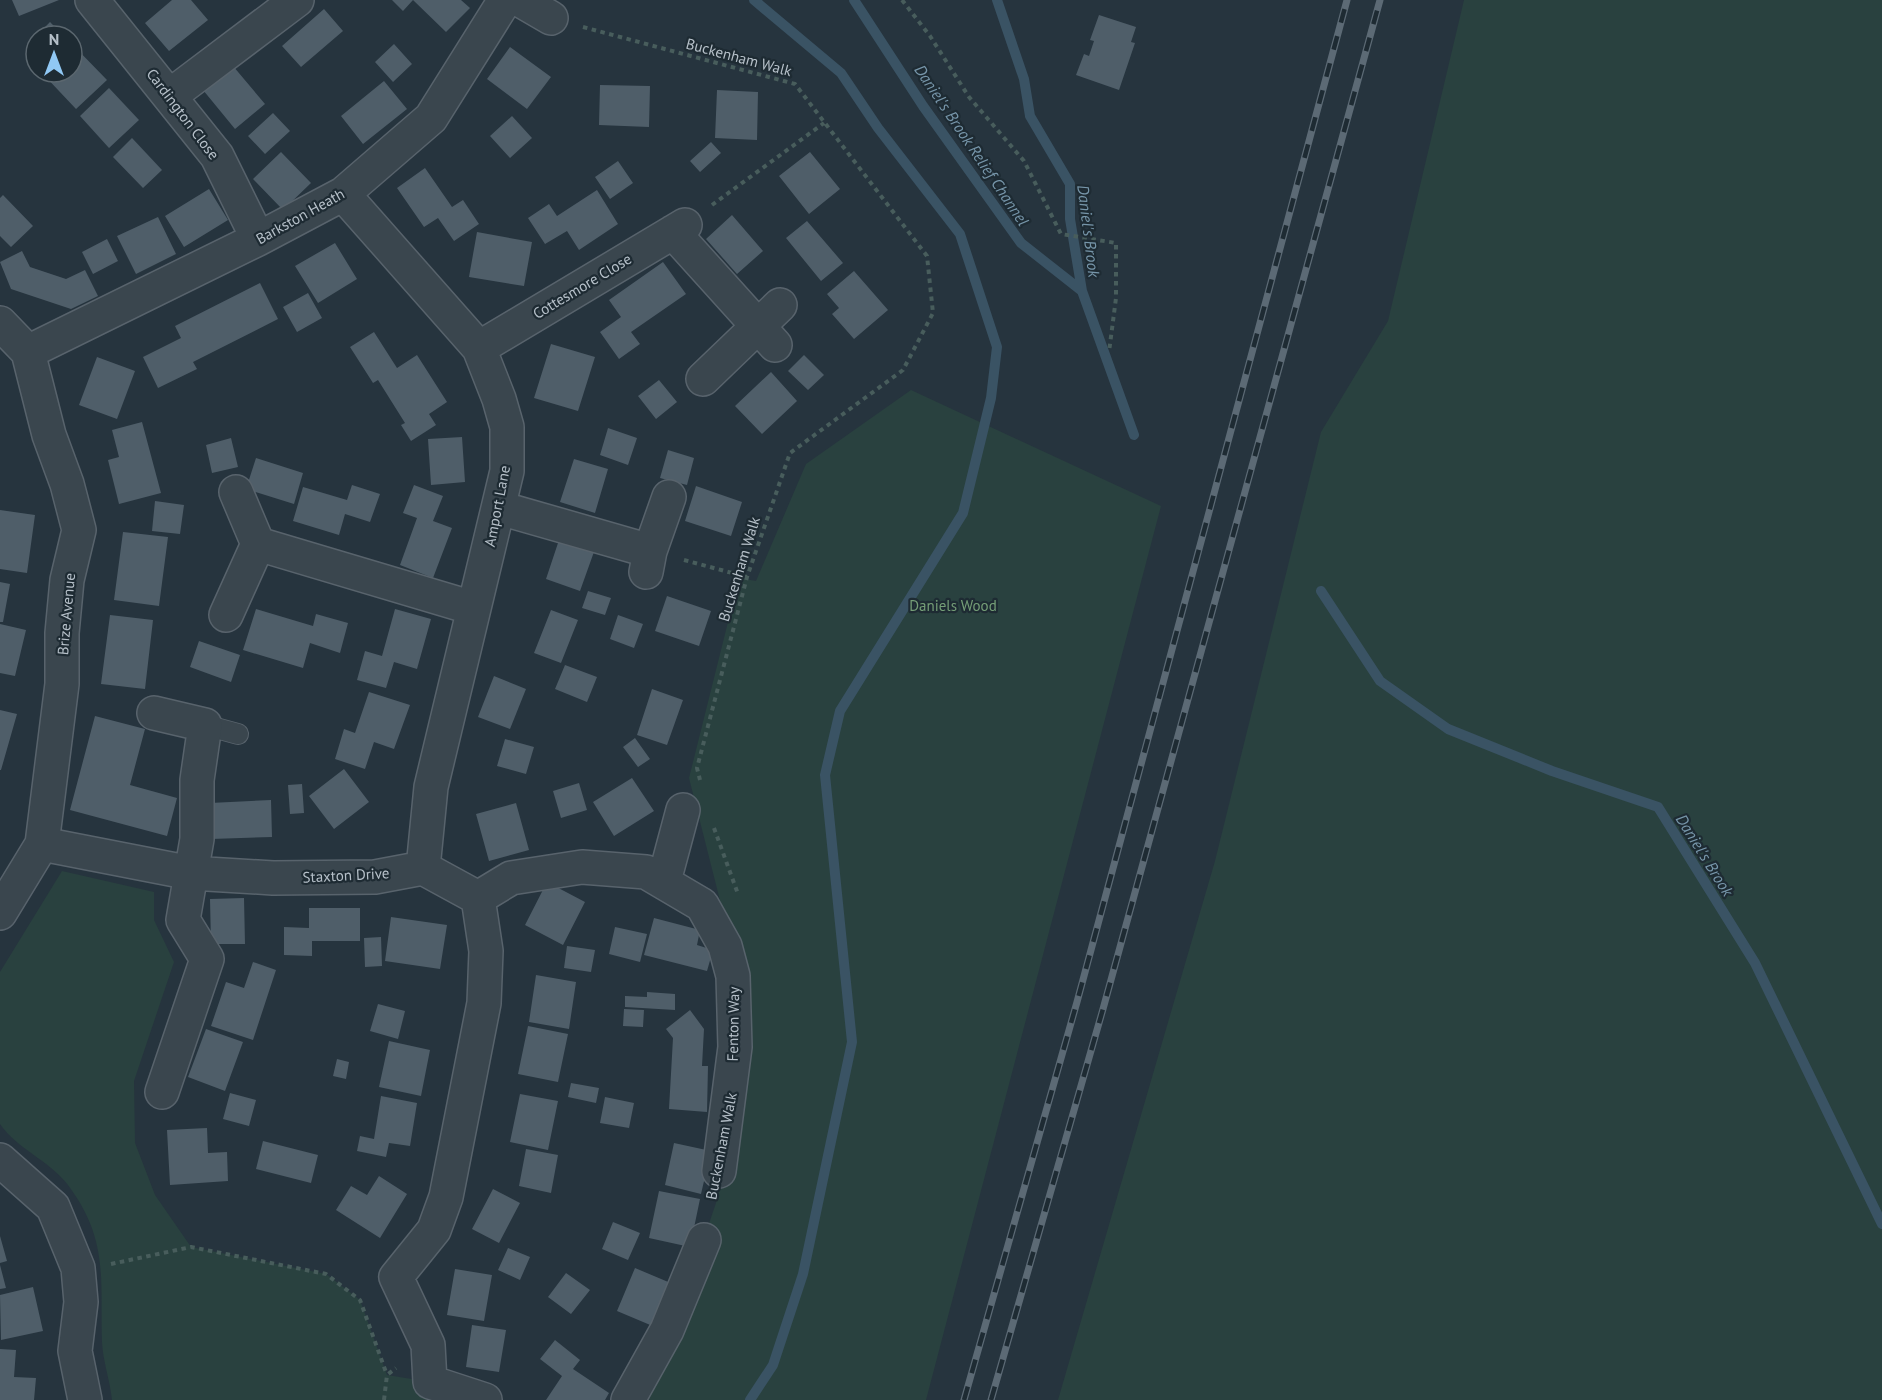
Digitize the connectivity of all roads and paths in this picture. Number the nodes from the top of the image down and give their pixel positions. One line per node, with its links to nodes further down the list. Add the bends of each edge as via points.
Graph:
1 (92, 0): 7 (street, Cardington Close)
2 (297, 0): 7 (street)
3 (505, 0): 9 (street, Barkston Heath, via 431,118)
4 (520, 0): 6 (street)
5 (902, 0): 15 (path, via 969,97 1024,161 1061,234 1116,243 1116,298)
6 (551, 18): 8 (path, Buckenham Walk, via 795,84)
7 (171, 95): 11 (street, Cardington Close, via 217,156)
8 (824, 123): 10 (path); 22 (path, Buckenham Walk, via 927,256 933,313 903,370 790,453)
9 (343, 194): 11 (street, Barkston Heath); 13 (street, Amport Lane)
10 (679, 229): 13 (street, Cottesmore Close); 16 (street, via 770,325)
11 (258, 239): 14 (street, Barkston Heath)
12 (0, 322): 14 (street, Brize Avenue)
13 (479, 348): 19 (street, Amport Lane, via 507,427 507,471)
14 (28, 352): 29 (street, Brize Avenue, via 79,530 67,580 62,684)
15 (1109, 352)
16 (703, 379)
17 (236, 492): 20 (street)
18 (669, 497): 21 (street)
19 (500, 508): 21 (street); 23 (street, Amport Lane)
20 (258, 544): 23 (street); 24 (street)
21 (648, 561): 22 (path)
22 (747, 577): 28 (path, Buckenham Walk, via 697,768)
23 (473, 608): 30 (street, Amport Lane, via 431,787)
24 (226, 615)
25 (154, 713): 26 (street)
26 (205, 725): 27 (lane); 31 (street)
27 (238, 734)
28 (699, 806): 32 (street); 34 (path, Buckenham Walk)
29 (42, 844): 31 (street, Staxton Drive); 35 (street, Brize Avenue)
30 (423, 868): 31 (street, Staxton Drive, via 375,877 273,878); 33 (street)
31 (191, 873): 36 (street, via 183,920 207,959)
32 (664, 881): 33 (street, Fenton Way, via 646,872 582,867 512,878); 38 (street, Fenton Way, via 702,905 725,946 734,976 735,1047)
33 (478, 898): 43 (street, via 486,951 484,1003 446,1197 434,1230 396,1277 428,1345 430,1382)
34 (741, 903)
35 (0, 913)
36 (162, 1092)
37 (0, 1160): 40 (street, via 53,1207)
38 (719, 1171)
39 (704, 1240): 44 (street, via 667,1330)
40 (78, 1268): 41 (path, via 191,1247 326,1274 360,1300); 42 (street, via 81,1302 75,1351)
41 (387, 1375)
42 (85, 1400)
43 (485, 1400)
44 (628, 1400)

